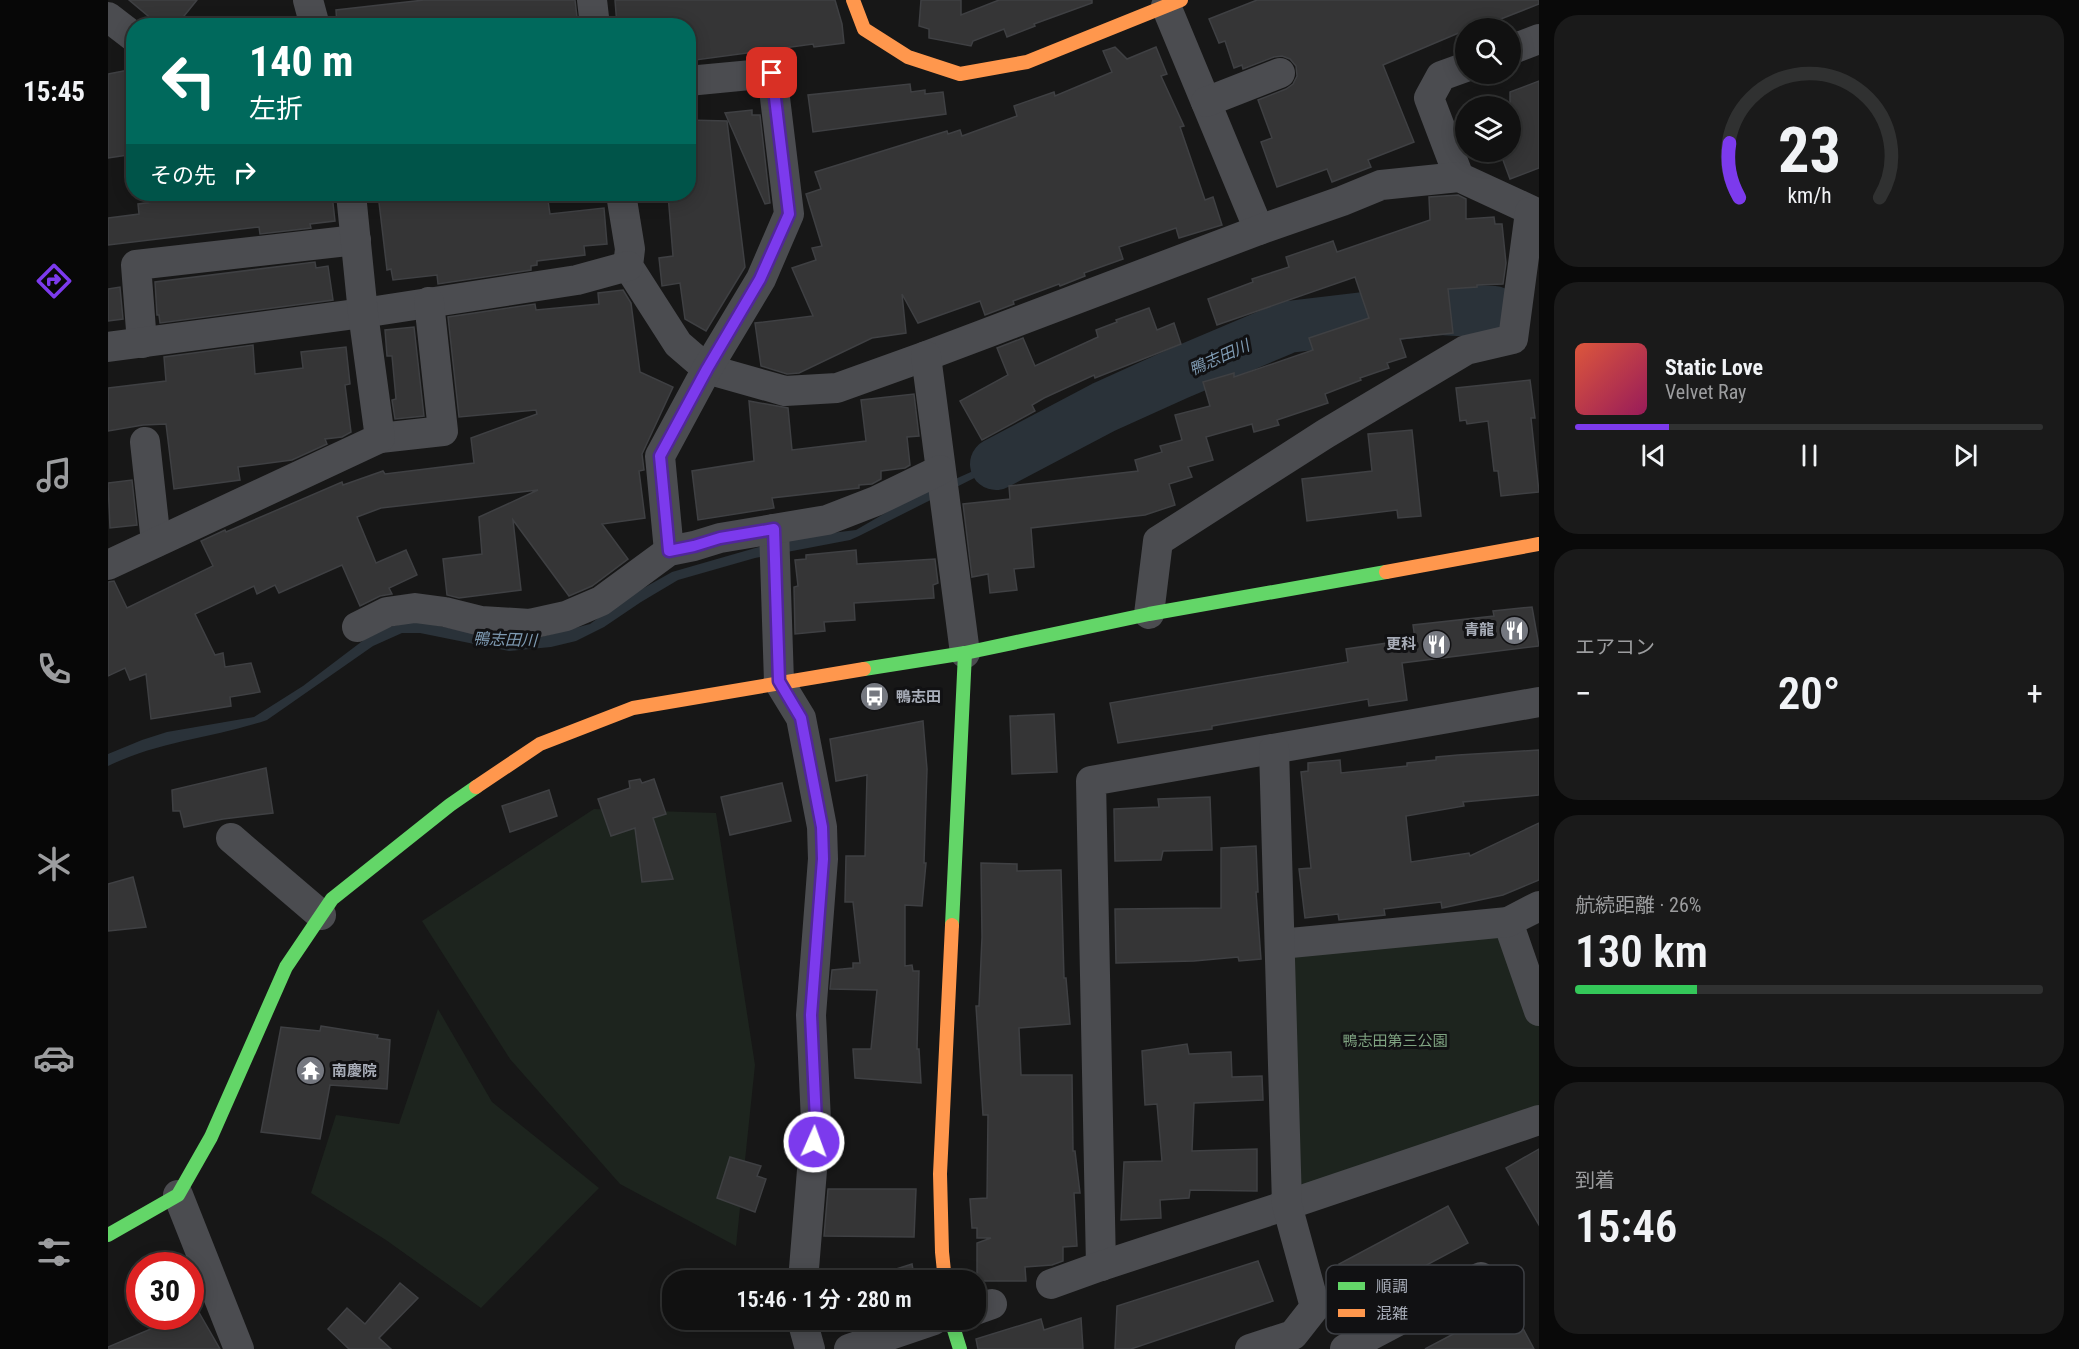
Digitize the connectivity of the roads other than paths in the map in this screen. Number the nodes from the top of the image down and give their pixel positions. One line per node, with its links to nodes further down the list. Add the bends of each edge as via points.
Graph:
1 (308, 0): 6 (street)
2 (592, 0): 7 (street)
3 (853, 0): 4 (street, via 864,29 908,57 960,74 1027,62)
4 (1173, 3): 14 (street)
5 (108, 17): 8 (street)
6 (313, 18)
7 (595, 18)
8 (126, 31)
9 (1539, 39): 10 (street)
10 (1521, 46)
11 (1455, 71): 15 (street, via 1441,76 1429,98)
12 (1281, 73): 14 (street)
13 (696, 80): 27 (street, via 772,73 789,214 760,279)
14 (1206, 102): 19 (street)
15 (1459, 177): 18 (street); 19 (street, via 1380,185)
16 (352, 201): 20 (street)
17 (622, 201): 21 (street, via 630,249)
18 (1535, 213): 36 (street, via 1513,339 1466,350 1325,434 1158,542)
19 (1259, 230): 26 (street)
20 (356, 240): 23 (street); 24 (street, via 136,266)
21 (628, 266): 22 (street, via 578,280); 27 (street, via 678,344)
22 (429, 302): 23 (street); 28 (street, via 443,431)
23 (363, 313): 24 (street); 28 (street)
24 (142, 343): 25 (street)
25 (108, 347)
26 (926, 357): 27 (street, via 837,388 785,391); 30 (street)
27 (707, 369): 34 (street, via 660,456)
28 (380, 438): 31 (street)
29 (145, 442): 31 (street)
30 (940, 471): 32 (street); 38 (street)
31 (156, 542): 35 (street)
32 (775, 543): 34 (street, via 720,538); 39 (street)
33 (1539, 544): 36 (street)
34 (669, 551): 37 (street, via 601,601 566,616 530,624 481,621 415,608 387,612)
35 (108, 565)
36 (1149, 614): 38 (street)
37 (357, 627)
38 (965, 653): 39 (street); 54 (street, via 940,1174)
39 (779, 681): 44 (street, via 633,708 540,744 450,805 332,899); 53 (street, via 801,718 822,827 811,1015 816,1121)
40 (1539, 702): 41 (street)
41 (1275, 749): 46 (street); 52 (street, via 1091,781)
42 (231, 838): 44 (street)
43 (1539, 906): 45 (street)
44 (321, 915): 49 (street, via 286,967 211,1137)
45 (1508, 922): 46 (street); 47 (street)
46 (1280, 944): 50 (street)
47 (1539, 1011)
48 (1539, 1120): 50 (street)
49 (178, 1195): 51 (street); 60 (street)
50 (1287, 1205): 52 (street); 64 (street, via 1315,1307 1293,1335)
51 (108, 1235)
52 (1101, 1266): 55 (street)
53 (804, 1270)
54 (944, 1270)
55 (1051, 1284)
56 (805, 1330): 61 (street)
57 (905, 1330): 62 (street)
58 (954, 1330): 63 (street)
59 (1373, 1334): 65 (street)
60 (239, 1349)
61 (810, 1349)
62 (849, 1349)
63 (960, 1349)
64 (1250, 1349)
65 (1345, 1349)

